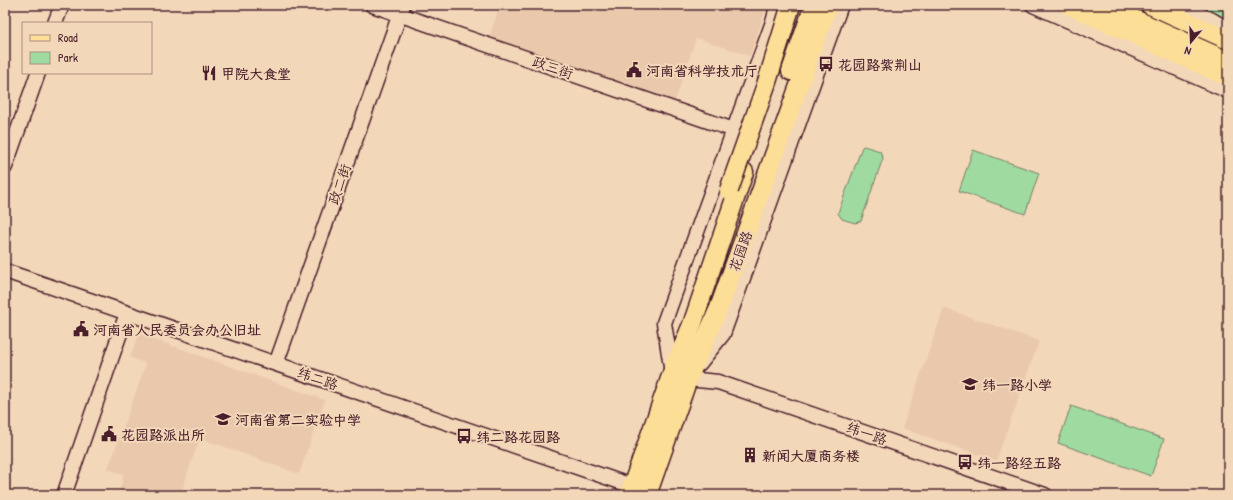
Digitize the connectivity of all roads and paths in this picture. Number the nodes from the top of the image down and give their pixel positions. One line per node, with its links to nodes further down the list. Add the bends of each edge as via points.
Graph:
1 (62, 5): 16 (street)
2 (372, 5): 15 (street, 政三街)
3 (777, 5): 22 (street)
4 (791, 5): 27 (main road, 花园路, bridge, via 766,85 682,318)
5 (801, 5): 27 (main road, via 693,322)
6 (814, 5): 27 (main road, via 701,324)
7 (828, 5): 27 (main road, 花园路, via 720,308)
8 (841, 5): 27 (street, via 723,334)
9 (1033, 5): 21 (street)
10 (1068, 5): 21 (main road)
11 (1103, 5): 21 (main road)
12 (1134, 5): 19 (main road)
13 (1150, 5): 18 (main road)
14 (1178, 5): 17 (street)
15 (401, 10): 22 (street, 政三街); 26 (street, 政二街)
16 (55, 22)
17 (1228, 30)
18 (1228, 40)
19 (1228, 47)
20 (38, 74): 23 (street)
21 (1227, 76)
22 (734, 130): 27 (street, via 664,323)
23 (5, 166)
24 (5, 271): 25 (street, 纬二路)
25 (127, 313): 26 (street, 纬二路); 29 (street)
26 (276, 364): 28 (street, 纬二路)
27 (680, 376): 28 (main road, 花园路); 30 (main road, 花园路); 31 (street, 纬一路, via 718,382)
28 (630, 491)
29 (64, 495)
30 (647, 495)
31 (1045, 495)

